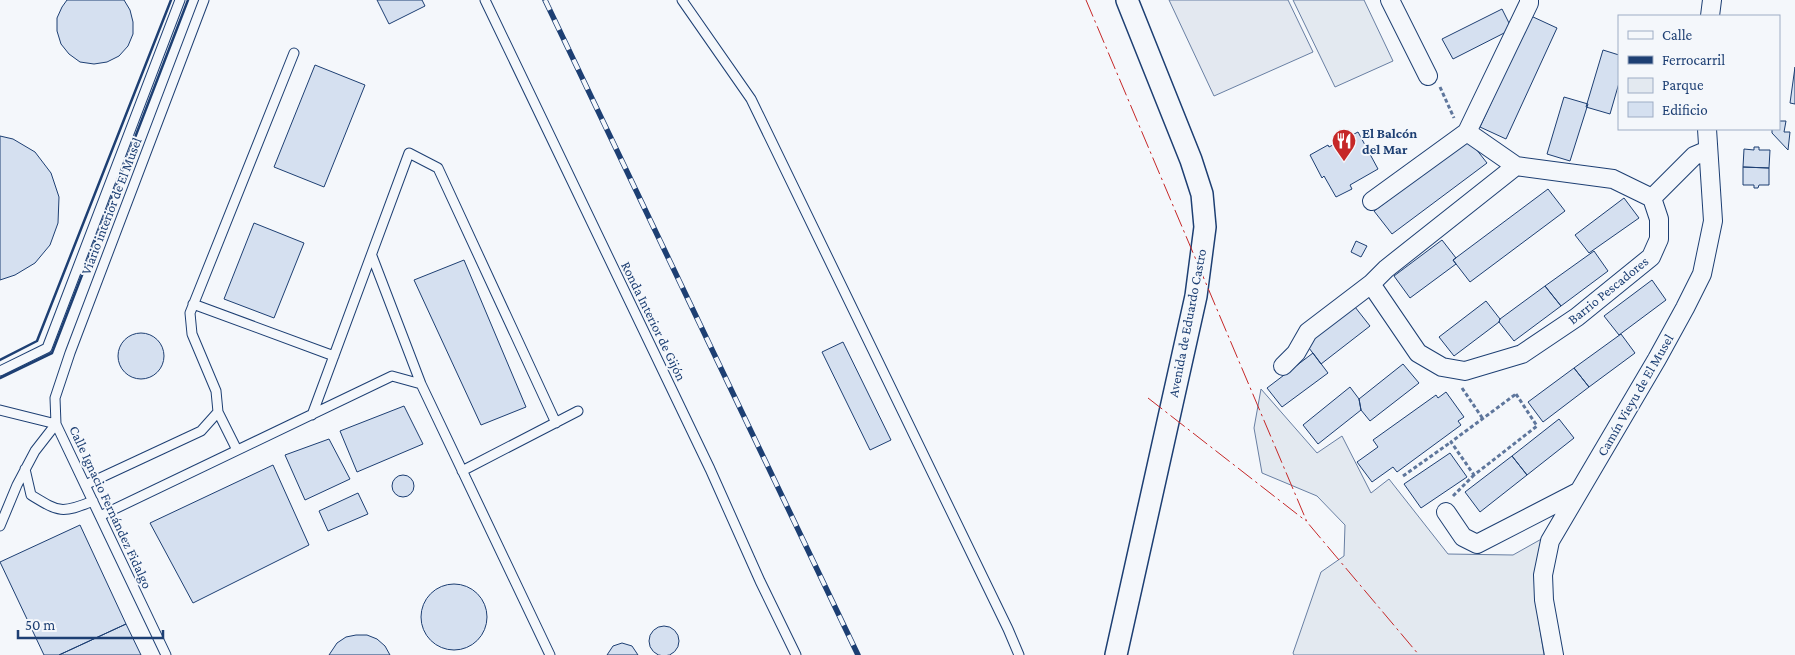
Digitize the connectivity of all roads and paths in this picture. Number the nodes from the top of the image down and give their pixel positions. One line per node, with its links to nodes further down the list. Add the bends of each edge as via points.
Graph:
1 (180, 0): 23 (lane, via 47,348)
2 (204, 0): 32 (lane, Viario interior de El Musel, via 70,353 55,398)
3 (485, 0): 47 (lane, Ronda Interior de Gijón)
4 (682, 0): 48 (lane, via 751,99)
5 (1127, 0): 49 (street, Avenida de Eduardo Castro, via 1191,160 1202,194 1205,227 1196,296)
6 (1390, 0): 11 (street)
7 (1529, 0): 13 (street)
8 (1712, 0): 9 (street)
9 (1710, 15)
10 (294, 54): 20 (lane)
11 (1428, 76): 13 (path, via 1439,84 1458,128)
12 (1707, 130): 14 (street, Camín Vieyu de El Musel)
13 (1467, 132): 15 (street); 17 (street)
14 (1708, 150): 16 (street, via 1694,156); 40 (street, Camín Vieyu de El Musel, via 1713,221 1702,274 1662,350)
15 (1516, 166): 16 (street, via 1613,179); 19 (street)
16 (1652, 198): 24 (street, Barrio Pescadores, via 1659,220 1659,239 1651,257 1577,317 1522,354)
17 (1372, 201)
18 (372, 256): 21 (lane); 25 (lane); 31 (lane, via 409,153 438,168)
19 (1371, 284): 22 (street, via 1308,332 1296,353); 24 (street, Barrio Pescadores, via 1418,352 1442,367)
20 (193, 304): 21 (lane); 28 (lane, via 190,313 192,334 216,391)
21 (334, 356): 29 (lane)
22 (1283, 366)
23 (0, 370)
24 (1465, 370): 30 (path, via 1461,387)
25 (421, 384): 29 (lane, via 392,376); 36 (lane)
26 (0, 410): 32 (lane)
27 (578, 411): 31 (lane)
28 (218, 412): 34 (lane); 39 (lane, via 201,431)
29 (312, 414): 34 (lane)
30 (1483, 420): 33 (path); 37 (path, via 1516,394 1537,426)
31 (556, 423): 36 (lane)
32 (56, 424): 35 (lane); 39 (lane, Calle Ignacio Fernández Fidalgo)
33 (1451, 442): 37 (path); 38 (path)
34 (237, 450): 43 (lane)
35 (25, 470): 41 (lane, via 31,495 54,509 72,509); 44 (lane)
36 (462, 471): 46 (lane)
37 (1474, 475): 42 (path, via 1450,498)
38 (1402, 476)
39 (85, 484): 41 (lane, Calle Ignacio Fernández Fidalgo)
40 (1578, 492): 42 (street, via 1477,544 1463,537); 50 (street, Camín Vieyu de El Musel, via 1550,541 1543,575)
41 (93, 501): 43 (lane, Calle Ignacio Fernández Fidalgo)
42 (1446, 512)
43 (100, 516): 45 (lane, Calle Ignacio Fernández Fidalgo)
44 (0, 526)
45 (166, 655)
46 (550, 655)
47 (796, 655)
48 (1019, 655)
49 (1116, 655)
50 (1554, 655)

